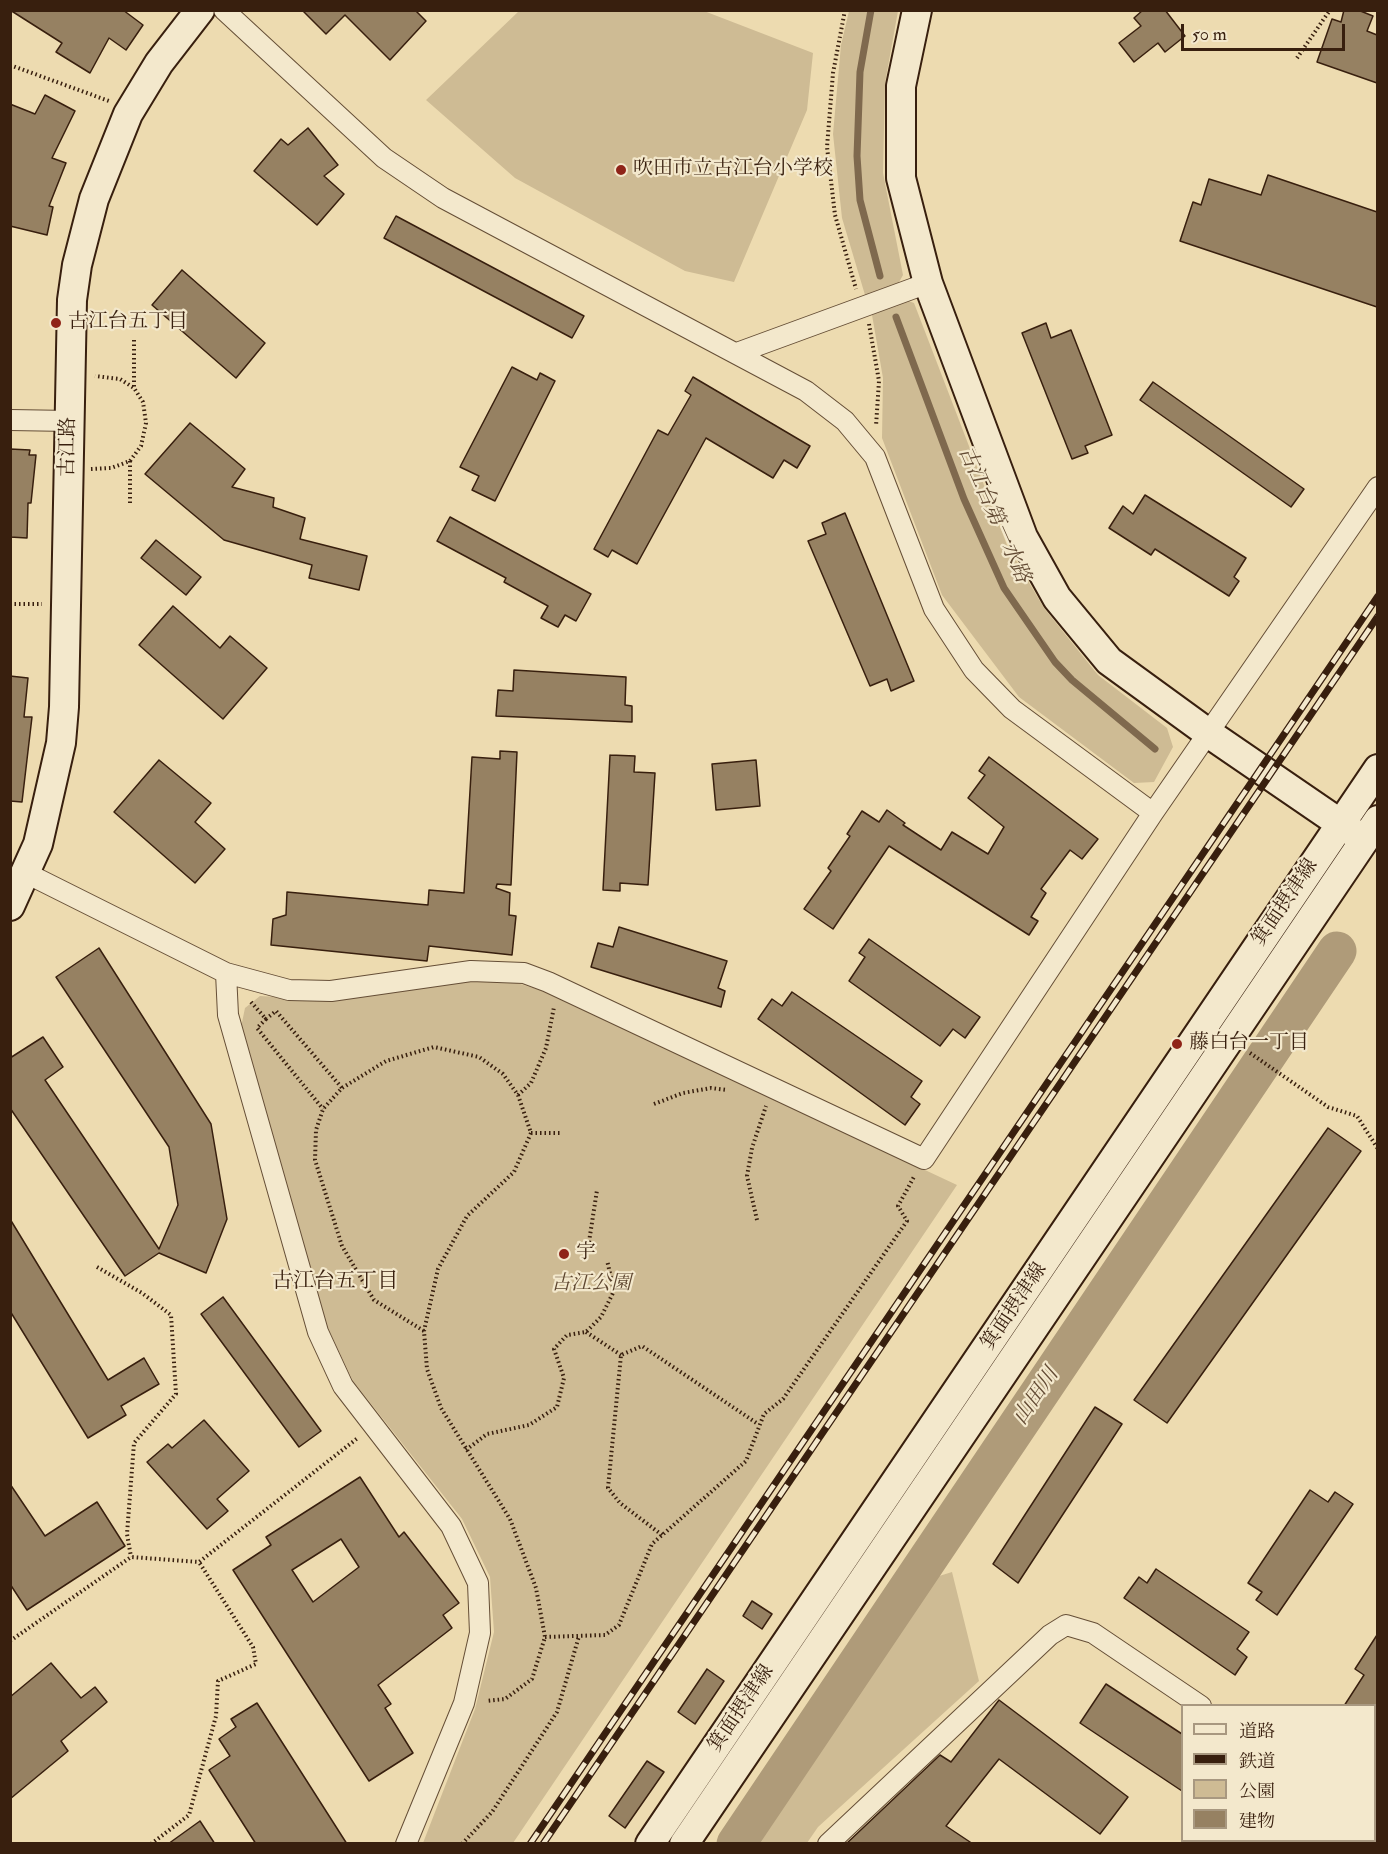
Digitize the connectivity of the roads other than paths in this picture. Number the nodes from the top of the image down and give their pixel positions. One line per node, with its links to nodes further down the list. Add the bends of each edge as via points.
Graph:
1 (200, 10): 7 (main road, 古江路, via 159,63 128,114 94,199 72,300)
2 (224, 10): 5 (street, via 384,158 443,198)
3 (916, 10): 4 (main road, via 901,86 901,178)
4 (928, 283): 5 (street); 9 (main road, via 1023,537 1057,598 1109,661)
5 (737, 353): 11 (street, via 806,391 845,421 875,457 934,609 974,670 1012,709)
6 (10, 420): 7 (street)
7 (70, 421): 14 (main road, 古江路, via 62,743 46,816)
8 (1377, 487): 9 (street)
9 (1208, 733): 11 (street); 12 (main road)
10 (1377, 769): 12 (main road, 箕面摂津線)
11 (1152, 813): 16 (street, via 924,1159 524,973 471,971 331,991 289,990)
12 (1340, 824): 13 (main road); 19 (main road, 箕面摂津線)
13 (1373, 836): 20 (main road, 箕面摂津線)
14 (26, 873): 15 (main road, 古江路); 16 (street)
15 (10, 906)
16 (226, 973): 18 (street, via 228,1015 318,1332 343,1386 451,1526 478,1583 480,1633 464,1703)
17 (1198, 1704): 21 (street, via 1093,1633 1066,1625 1041,1643)
18 (406, 1844)
19 (650, 1844)
20 (684, 1844)
21 (828, 1844)

